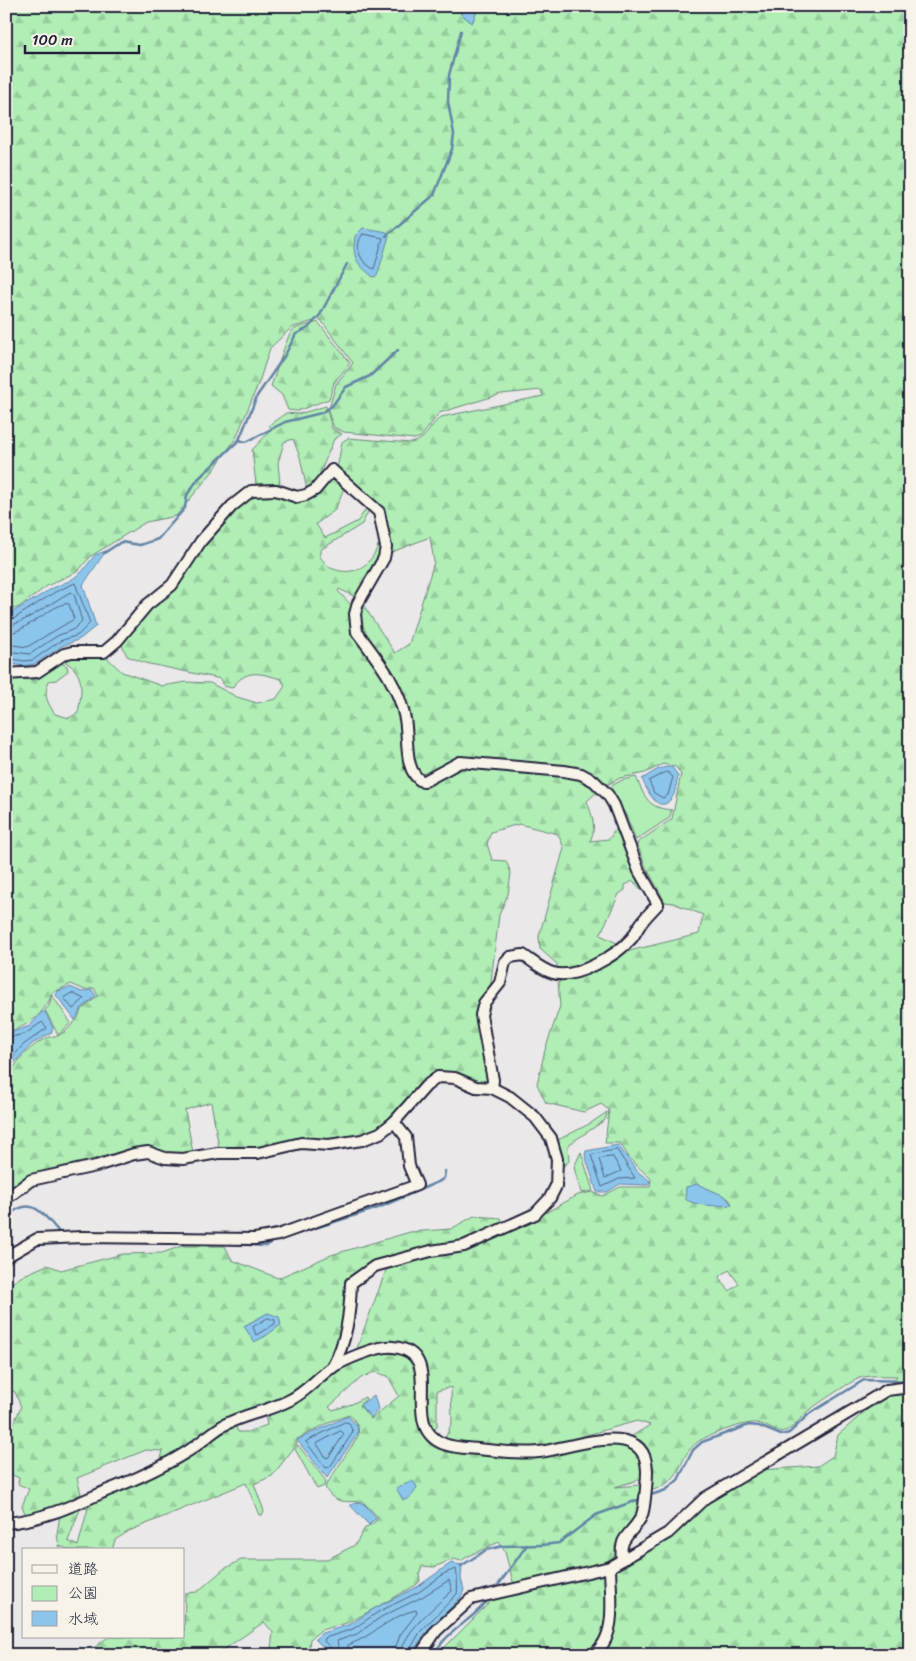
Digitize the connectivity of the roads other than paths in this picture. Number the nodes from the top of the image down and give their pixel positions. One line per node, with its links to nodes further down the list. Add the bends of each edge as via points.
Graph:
1 (6, 674): 2 (street, via 37,672 72,652 104,652 117,642 147,605 172,585 201,541 251,490 276,490 297,497 306,495 315,490 332,470 379,512 386,547 384,558 358,603 355,622 357,632 397,691 408,738 409,765 416,778 423,782 460,762 581,774 608,795 639,871 658,904 640,924 633,938 592,966 573,974 551,973 524,955 510,957 505,962 500,983 484,1003 482,1015 494,1080)
2 (492, 1088): 3 (street, via 456,1078 438,1077); 6 (street, via 510,1097 535,1117 551,1138 558,1173 550,1198 534,1214 464,1246 375,1266 351,1283 348,1326)
3 (394, 1122): 4 (street, via 380,1133 350,1143 301,1143 258,1153 218,1153 183,1159 165,1158 148,1152 134,1154 30,1180); 5 (street, via 406,1137 409,1166 417,1185 278,1235 255,1238 82,1237 37,1240)
4 (6, 1199)
5 (6, 1258)
6 (332, 1368): 8 (street, via 292,1399 224,1426 144,1476 49,1514); 9 (street, via 378,1348 405,1350 418,1362 423,1373 425,1428 442,1443 459,1448 522,1453 605,1439 633,1444 645,1461 645,1496 640,1519 624,1536)
7 (910, 1388): 9 (street, via 887,1390 714,1492 668,1533)
8 (6, 1523)
9 (622, 1560): 10 (street)
10 (610, 1567): 11 (street, via 470,1599 436,1631); 12 (street, via 609,1633 600,1650)
11 (420, 1655)
12 (592, 1655)

